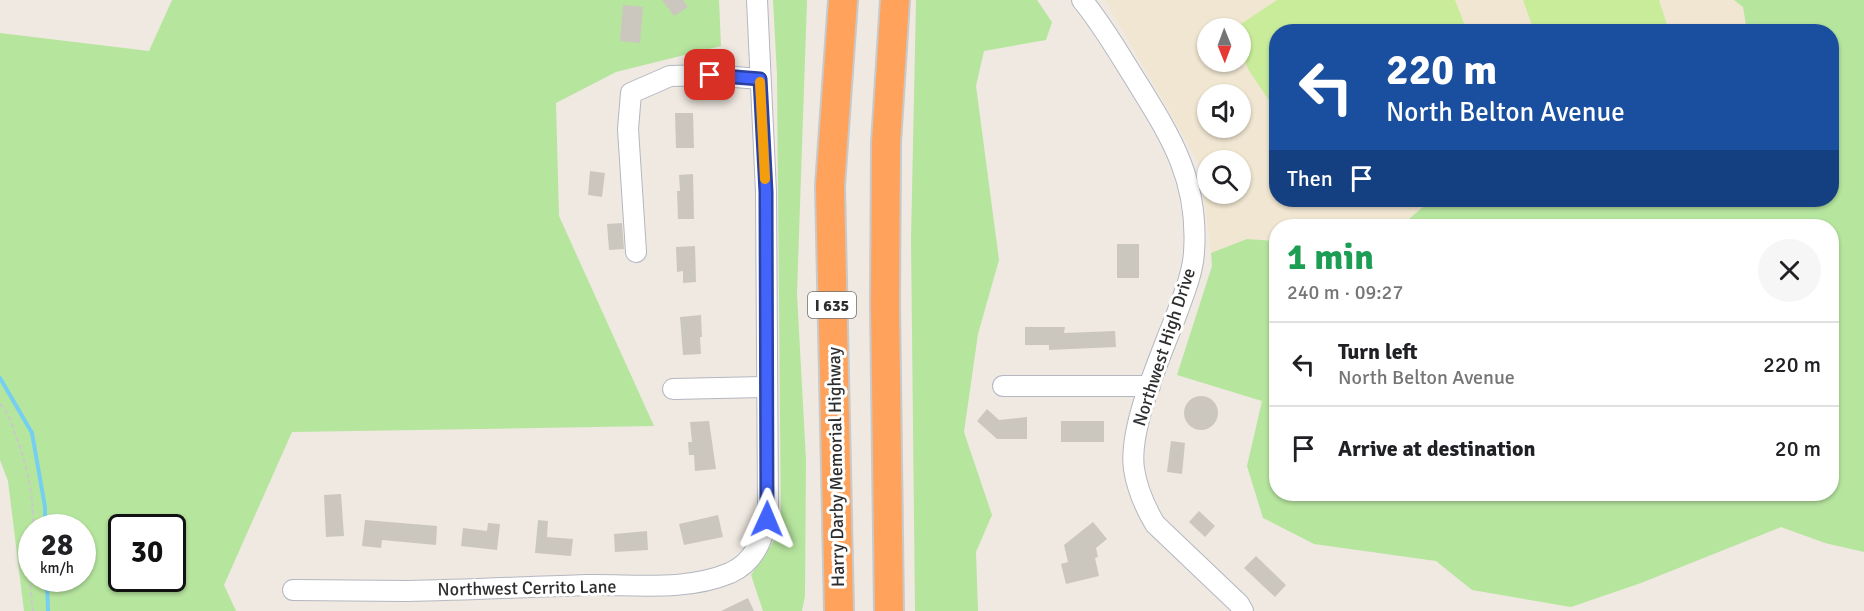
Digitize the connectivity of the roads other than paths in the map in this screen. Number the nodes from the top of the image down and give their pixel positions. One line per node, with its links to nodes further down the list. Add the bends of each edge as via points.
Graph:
1 (757, 0): 5 (street)
2 (843, 0): 12 (highway, Harry Darby Memorial Highway / I 635, via 830,186)
3 (895, 0): 13 (highway, via 886,142)
4 (1082, 0): 8 (street, Northwest High Drive, via 1168,132 1178,153 1195,224 1194,255 1185,292)
5 (760, 79): 6 (street, via 670,76 631,93 628,129); 9 (street, via 766,192)
6 (636, 252)
7 (1004, 386): 8 (street)
8 (1150, 386): 14 (street, Northwest High Drive, via 1134,438 1138,489 1155,524)
9 (767, 387): 10 (street); 11 (street, Northwest Cerrito Lane, via 767,519 752,556 731,572 663,587)
10 (673, 389)
11 (293, 590)
12 (839, 611)
13 (889, 611)
14 (1243, 611)

